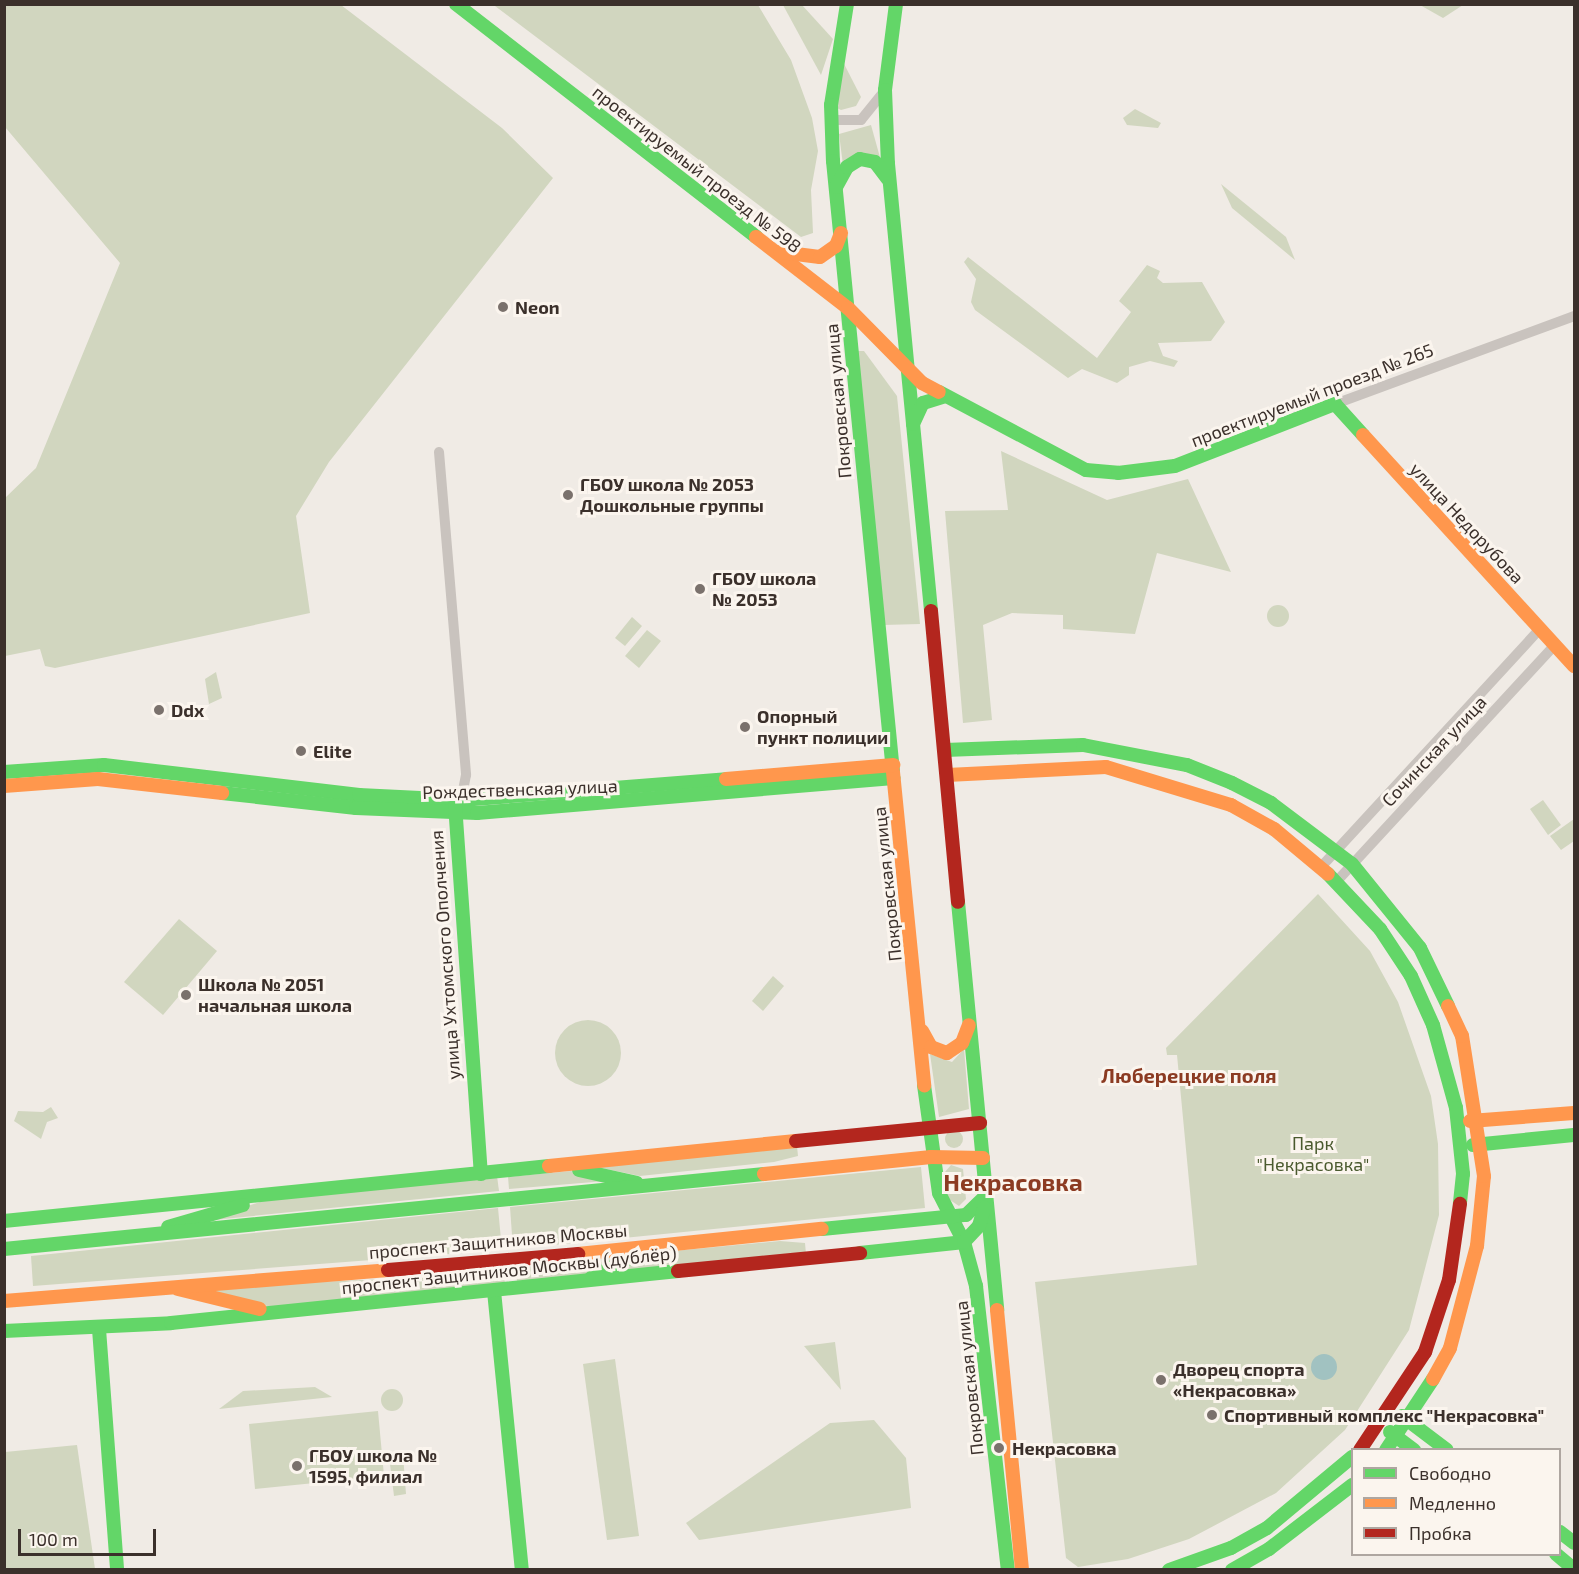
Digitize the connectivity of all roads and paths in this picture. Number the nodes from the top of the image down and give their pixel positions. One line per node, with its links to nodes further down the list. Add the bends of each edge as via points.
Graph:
1 (456, 4): 9 (street, проектируемый проезд № 598)
2 (847, 4): 5 (street, Покровская улица)
3 (896, 4): 4 (street)
4 (885, 90): 5 (street, via 861,120); 7 (street, Покровская улица)
5 (831, 120): 6 (street, Покровская улица)
6 (836, 188): 7 (street, via 851,163 865,159 880,166); 8 (street, Покровская улица)
7 (892, 188): 12 (street, Покровская улица)
8 (842, 230): 9 (street, via 836,246 820,257); 10 (street, Покровская улица)
9 (770, 249): 10 (street, проектируемый проезд № 598)
10 (848, 308): 12 (street, проектируемый проезд № 598); 22 (street, Покровская улица)
11 (1575, 316): 14 (street, проектируемый проезд № 265)
12 (908, 370): 13 (street, проектируемый проезд № 598); 15 (street, Покровская улица)
13 (943, 397): 14 (street, проектируемый проезд № 265, via 1058,458 1086,470 1119,473 1175,466); 15 (street, via 923,403)
14 (1335, 404): 17 (street, улица Недорубова)
15 (912, 431): 21 (street, Покровская улица)
16 (439, 452): 26 (street, улица Ухтомского Ополчения, via 466,776)
17 (1540, 629): 18 (street, улица Недорубова); 28 (street, Сочинская улица)
18 (1555, 645): 19 (street, улица Недорубова); 29 (street, Сочинская улица)
19 (1575, 666)
20 (984, 747): 21 (street); 23 (street, via 976,761); 28 (street, via 1083,745 1187,765 1271,803)
21 (945, 750): 24 (street, Покровская улица)
22 (894, 771): 26 (street, Рождественская улица); 27 (street, Рождественская улица, via 599,805); 33 (street, Покровская улица)
23 (991, 772): 24 (street); 30 (street, via 1106,767 1178,784 1274,829)
24 (947, 776): 32 (street, Покровская улица)
25 (5, 781): 26 (street, Рождественская улица, via 104,765 358,795); 27 (street, Рождественская улица, via 98,778 356,808)
26 (461, 800): 27 (street, улица Ухтомского Ополчения)
27 (452, 812): 47 (street, улица Ухтомского Ополчения)
28 (1336, 850): 29 (street); 30 (street, Сочинская улица)
29 (1352, 864): 31 (street, Сочинская улица); 34 (street, via 1420,948 1462,1036)
30 (1321, 867): 31 (street)
31 (1337, 881): 35 (street, via 1380,929 1411,976)
32 (971, 1017): 33 (street, via 962,1042 947,1053 931,1047); 39 (street, Покровская улица)
33 (919, 1022): 40 (street, Покровская улица)
34 (1470, 1078): 35 (street, via 1460,1090); 37 (street)
35 (1450, 1080): 38 (street)
36 (1575, 1113): 37 (street)
37 (1479, 1121): 38 (street); 42 (street)
38 (1458, 1122): 43 (street)
39 (980, 1123): 40 (street); 45 (street, Покровская улица)
40 (929, 1128): 44 (street, Покровская улица); 46 (street)
41 (1575, 1135): 42 (street)
42 (1481, 1144): 43 (street); 65 (street, via 1484,1176 1477,1246 1464,1306 1450,1348)
43 (1460, 1146): 64 (street, via 1463,1174 1449,1280 1425,1352)
44 (931, 1157): 45 (street, проспект Защитников Москвы); 48 (street, проспект Защитников Москвы); 51 (street, Покровская улица)
45 (983, 1158): 50 (street, Покровская улица)
46 (568, 1167): 47 (street); 48 (street)
47 (482, 1174): 49 (street)
48 (658, 1186): 53 (street, проспект Защитников Москвы)
49 (271, 1195): 52 (street); 53 (street)
50 (986, 1196): 51 (street, проспект Защитников Москвы, via 973,1212); 54 (street, via 980,1226); 80 (street, Покровская улица)
51 (949, 1215): 54 (street, Покровская улица); 55 (street, проспект Защитников Москвы)
52 (4, 1221)
53 (132, 1237): 56 (street, проспект Защитников Москвы)
54 (964, 1242): 57 (street, проспект Защитников Москвы (дублёр)); 79 (street, Покровская улица, via 976,1286)
55 (656, 1245): 57 (street); 58 (street, проспект Защитников Москвы)
56 (4, 1249)
57 (586, 1281): 59 (street, проспект Защитников Москвы (дублёр))
58 (159, 1285): 60 (street, проспект Защитников Москвы); 61 (street)
59 (494, 1291): 61 (street, проспект Защитников Москвы (дублёр)); 78 (street)
60 (4, 1301)
61 (271, 1312): 62 (street, проспект Защитников Москвы (дублёр))
62 (99, 1329): 63 (street, проспект Защитников Москвы (дублёр)); 77 (street)
63 (4, 1331)
64 (1392, 1409): 65 (street); 66 (street)
65 (1408, 1421): 67 (street); 71 (street)
66 (1381, 1425): 67 (street); 68 (street)
67 (1397, 1436): 69 (street); 70 (street)
68 (1361, 1448)
69 (1387, 1448)
70 (1413, 1448)
71 (1446, 1448)
72 (1351, 1459): 81 (street, via 1267,1528 1231,1548)
73 (1351, 1487): 82 (street, via 1278,1543)
74 (1561, 1533): 75 (street)
75 (1575, 1543)
76 (1559, 1556): 83 (street)
77 (117, 1569)
78 (522, 1569)
79 (1008, 1569)
80 (1022, 1569)
81 (1169, 1569)
82 (1232, 1569)
83 (1575, 1569)

